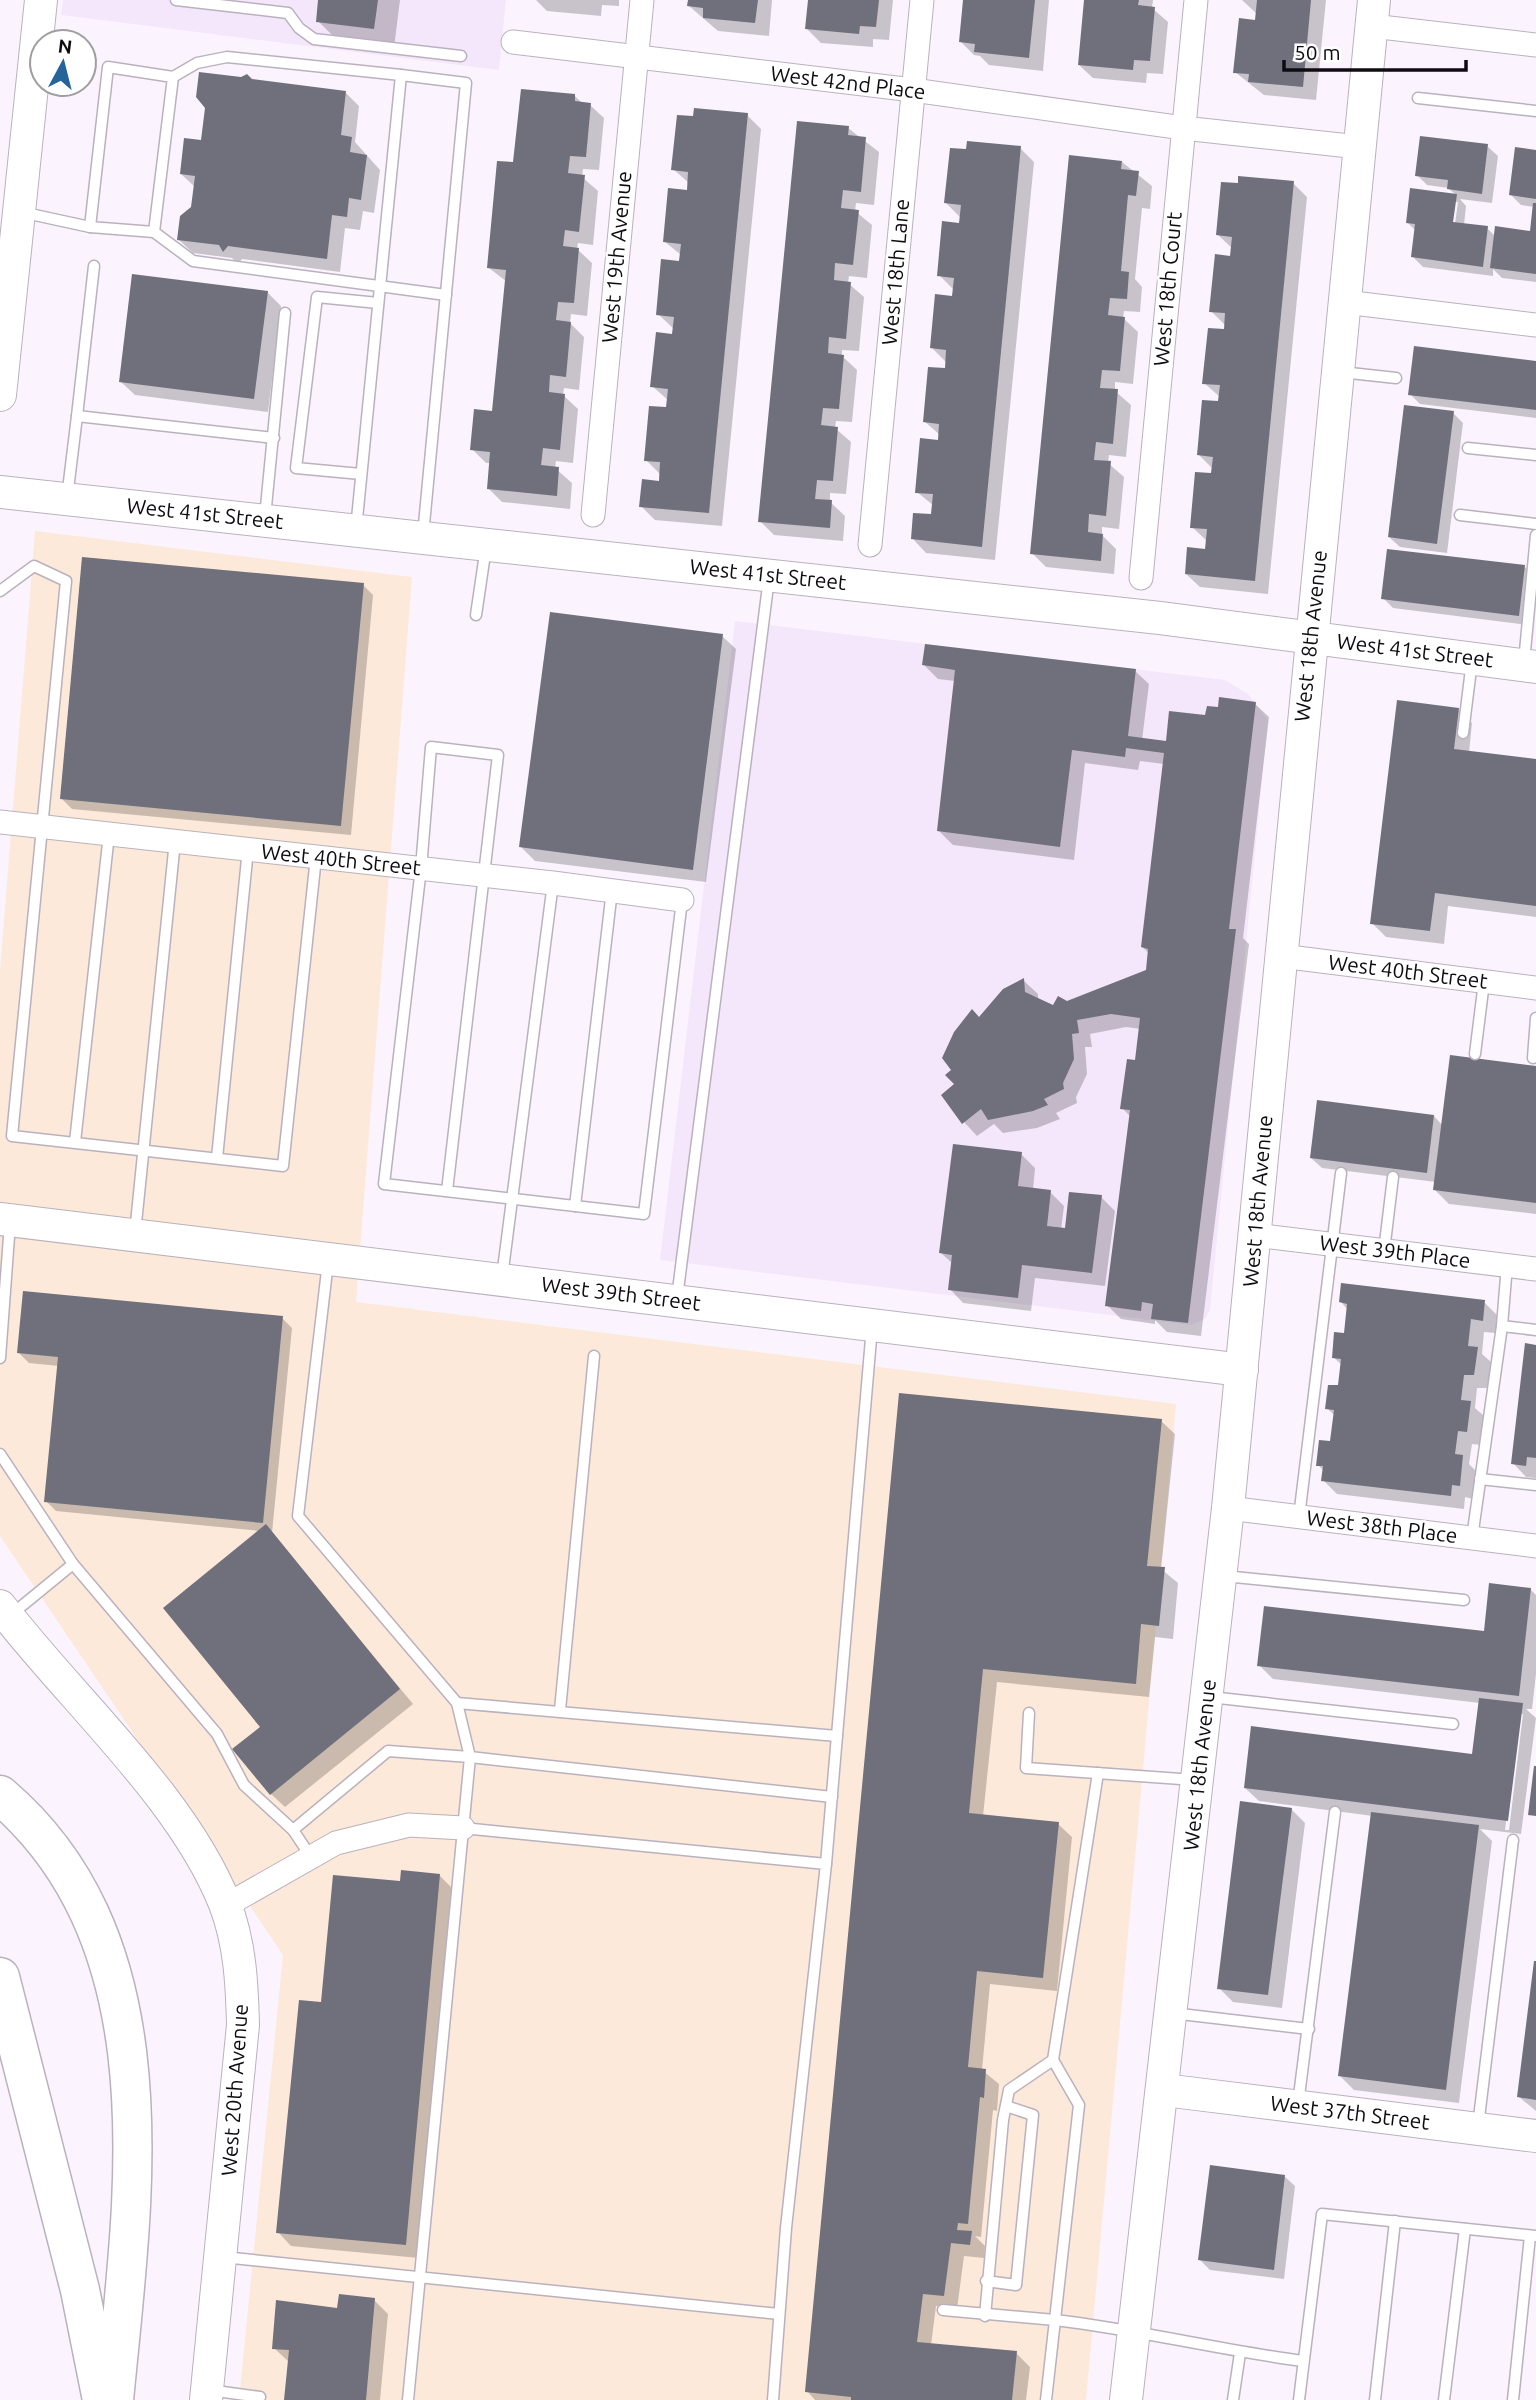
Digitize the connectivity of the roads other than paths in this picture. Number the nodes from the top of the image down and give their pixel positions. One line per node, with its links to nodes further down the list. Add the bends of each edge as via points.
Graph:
1 (41, 0): 18 (street)
2 (176, 0): 9 (lane, via 288,13 299,29 314,39)
3 (642, 0): 10 (street, West 19th Avenue)
4 (922, 0): 13 (street, West 18th Lane)
5 (1196, 0): 16 (street, West 18th Court)
6 (1373, 13): 8 (street); 17 (street, West 18th Avenue)
7 (513, 42): 10 (street, West 42nd Place)
8 (1536, 46)
9 (461, 56)
10 (636, 58): 13 (street, West 42nd Place); 39 (street, West 19th Avenue)
11 (401, 75): 12 (lane, via 227,57 197,63); 22 (lane); 23 (lane, via 466,83)
12 (173, 77): 19 (lane, via 108,67); 20 (lane)
13 (914, 90): 16 (street, West 42nd Place); 46 (street, West 18th Lane)
14 (1418, 98): 15 (lane)
15 (1536, 111)
16 (1183, 128): 17 (street, West 42nd Place); 48 (street, West 18th Court)
17 (1359, 147): 24 (street, West 18th Avenue)
18 (19, 212): 19 (lane); 30 (street)
19 (90, 227): 20 (lane)
20 (154, 232): 22 (lane, via 193,261)
21 (94, 266): 31 (lane)
22 (380, 288): 23 (lane); 25 (lane)
23 (446, 295): 44 (lane)
24 (1345, 302): 27 (street); 28 (street, West 18th Avenue)
25 (378, 303): 35 (lane); 35 (lane, via 317,297 296,468)
26 (285, 313): 32 (lane)
27 (1536, 325)
28 (1338, 372): 29 (lane); 51 (street, West 18th Avenue)
29 (1396, 379)
30 (0, 394)
31 (77, 416): 32 (lane); 37 (lane)
32 (274, 438): 40 (lane)
33 (1468, 448): 34 (lane)
34 (1536, 455)
35 (361, 474): 42 (lane)
36 (0, 492): 37 (street, West 41st Street)
37 (67, 499): 40 (street, West 41st Street)
38 (1460, 514): 41 (lane)
39 (593, 515)
40 (265, 520): 42 (street, West 41st Street)
41 (1536, 524)
42 (356, 530): 44 (street, West 41st Street)
43 (1536, 535): 53 (lane)
44 (423, 538): 45 (street, West 41st Street)
45 (486, 544): 47 (street, West 41st Street); 50 (lane)
46 (870, 545)
47 (770, 575): 51 (street, West 41st Street); 89 (lane)
48 (1141, 578)
49 (0, 591): 56 (lane, via 34,566 66,581)
50 (476, 615)
51 (1311, 638): 52 (street, West 41st Street); 66 (street, West 18th Avenue)
52 (1472, 658): 53 (street, West 41st Street); 54 (lane)
53 (1530, 666)
54 (1463, 733)
55 (0, 822): 56 (street, West 40th Street)
56 (41, 827): 57 (street, West 40th Street); 72 (lane, via 12,1136)
57 (108, 834): 58 (street, West 40th Street); 72 (lane)
58 (175, 841): 59 (street, West 40th Street); 73 (lane)
59 (247, 849): 60 (street, West 40th Street); 74 (lane)
60 (316, 857): 61 (street, West 40th Street); 74 (lane, via 284,1166)
61 (421, 868): 62 (street, West 40th Street); 62 (lane, via 431,747 498,755); 77 (lane, via 384,1184)
62 (484, 876): 63 (street, West 40th Street); 77 (lane)
63 (553, 883): 64 (street, West 40th Street); 78 (lane)
64 (612, 890): 65 (street, West 40th Street); 79 (lane)
65 (681, 900): 79 (lane, via 645,1214)
66 (1281, 956): 67 (street, West 40th Street); 81 (street, West 18th Avenue)
67 (1484, 982): 68 (street, West 40th Street); 70 (lane)
68 (1536, 988)
69 (1536, 1018): 71 (lane)
70 (1475, 1054)
71 (1533, 1058)
72 (75, 1142): 73 (lane)
73 (144, 1149): 74 (lane); 82 (lane)
74 (217, 1158)
75 (1341, 1173): 83 (lane)
76 (1393, 1177): 84 (lane)
77 (447, 1191): 78 (lane)
78 (511, 1198): 79 (lane); 88 (lane)
79 (575, 1206)
80 (5, 1220): 82 (street, West 39th Street); 94 (lane)
81 (1255, 1235): 83 (street, West 39th Place); 95 (street, West 18th Avenue)
82 (135, 1236): 85 (street, West 39th Street)
83 (1333, 1245): 84 (street, West 39th Place); 100 (lane)
84 (1384, 1251): 86 (street, West 39th Place)
85 (328, 1259): 88 (street, West 39th Street); 108 (lane, via 298,1517)
86 (1507, 1265): 87 (street, West 39th Place); 91 (lane)
87 (1536, 1269)
88 (502, 1280): 89 (street, West 39th Street)
89 (677, 1301): 90 (street, West 39th Street)
90 (872, 1325): 95 (street, West 39th Street); 112 (lane)
91 (1502, 1326): 92 (lane); 97 (lane)
92 (1536, 1329)
93 (594, 1356): 109 (lane)
94 (0, 1358)
95 (1242, 1370): 99 (street, West 18th Avenue)
96 (0, 1454): 103 (lane)
97 (1480, 1479): 98 (lane); 101 (lane)
98 (1536, 1485)
99 (1228, 1508): 100 (street, West 38th Place); 104 (street, West 18th Avenue)
100 (1299, 1517): 101 (street, West 38th Place)
101 (1472, 1538): 102 (street, West 38th Place)
102 (1536, 1546)
103 (73, 1563): 106 (lane); 120 (lane, via 217,1734 244,1785)
104 (1221, 1576): 105 (lane); 107 (street, West 18th Avenue)
105 (1464, 1600)
106 (4, 1611): 124 (street, West 20th Avenue, via 192,1840)
107 (1207, 1697): 111 (lane); 115 (street, West 18th Avenue)
108 (457, 1703): 109 (lane); 113 (lane)
109 (560, 1710): 112 (lane)
110 (1029, 1713): 114 (lane, via 1026,1768)
111 (1453, 1724)
112 (837, 1736): 116 (lane)
113 (470, 1757): 116 (lane); 119 (lane); 120 (lane, via 388,1751)
114 (1098, 1773): 115 (lane); 128 (lane)
115 (1198, 1780): 126 (street, West 18th Avenue)
116 (832, 1797): 123 (lane)
117 (6, 1800): 149 (highway, via 71,1878 89,1912 117,1991 130,2070 133,2130)
118 (1335, 1812): 127 (lane)
119 (463, 1828): 122 (street, via 409,1825 336,1843); 123 (lane); 138 (lane)
120 (292, 1830): 122 (lane)
121 (1513, 1840): 132 (lane)
122 (311, 1857): 124 (street)
123 (826, 1864): 141 (lane)
124 (225, 1906): 137 (street, West 20th Avenue, via 241,1969 243,2025)
125 (0, 1977): 148 (highway, via 80,2290)
126 (1172, 2013): 127 (lane); 129 (street, West 18th Avenue)
127 (1308, 2029): 131 (lane)
128 (1053, 2060): 130 (lane, via 1009,2090); 143 (lane, via 1079,2105)
129 (1164, 2090): 131 (street, West 37th Street); 144 (street, West 18th Avenue)
130 (1006, 2106): 139 (lane); 139 (lane, via 1033,2115 1016,2285)
131 (1298, 2107): 132 (street, West 37th Street)
132 (1477, 2128): 133 (street, West 37th Street)
133 (1536, 2136)
134 (1395, 2221): 135 (lane); 146 (lane, via 1322,2214); 157 (lane)
135 (1465, 2229): 136 (lane); 158 (lane)
136 (1533, 2236): 159 (lane)
137 (221, 2257): 138 (lane); 147 (street, West 20th Avenue)
138 (420, 2278): 141 (lane); 151 (lane)
139 (986, 2281): 142 (lane)
140 (943, 2310): 142 (lane)
141 (779, 2314): 152 (lane)
142 (985, 2316): 143 (lane)
143 (1055, 2320): 144 (lane); 153 (lane)
144 (1134, 2329): 145 (lane); 154 (street, West 18th Avenue)
145 (1240, 2353): 146 (lane); 155 (lane)
146 (1304, 2361): 156 (lane)
147 (206, 2395): 150 (lane)
148 (102, 2400)
149 (114, 2400)
150 (259, 2400)
151 (408, 2400)
152 (773, 2400)
153 (1046, 2400)
154 (1126, 2400)
155 (1233, 2400)
156 (1298, 2400)
157 (1375, 2400)
158 (1444, 2400)
159 (1513, 2400)

